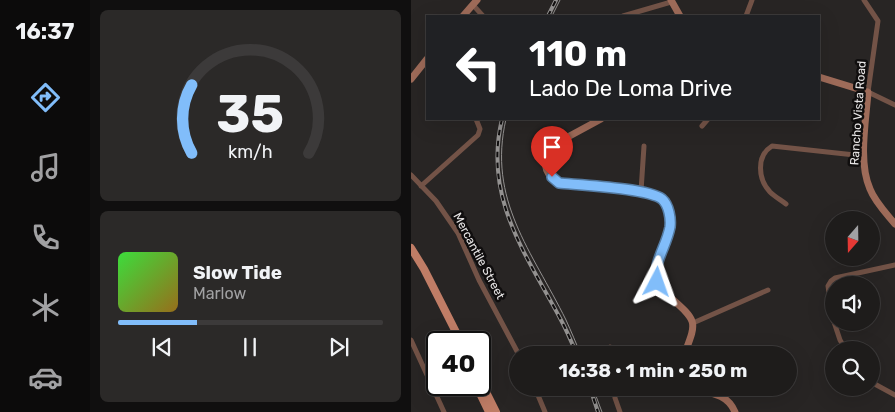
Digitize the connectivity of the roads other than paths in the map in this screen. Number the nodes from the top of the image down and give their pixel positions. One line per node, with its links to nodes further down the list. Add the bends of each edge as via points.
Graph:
1 (752, 0): 9 (street)
2 (864, 0): 13 (street, Rancho Vista Road, via 878,21)
3 (671, 1): 7 (street); 8 (street)
4 (475, 2): 5 (street); 6 (street)
5 (464, 15)
6 (482, 15)
7 (626, 15)
8 (679, 15)
9 (746, 15)
10 (426, 62): 12 (street)
11 (820, 77): 13 (street)
12 (411, 79)
13 (868, 92): 14 (street); 20 (street, Rancho Vista Road)
14 (895, 105)
15 (476, 120): 22 (street, via 480,129 478,135)
16 (599, 120): 23 (street, via 553,144 545,158 547,172 559,183)
17 (707, 120): 18 (street)
18 (702, 126)
19 (645, 146): 23 (street)
20 (864, 156): 24 (street, via 772,146 767,149 761,160 763,180 770,191); 25 (street, Rancho Vista Road, via 870,190)
21 (411, 175): 22 (street, Mercantile Street)
22 (421, 186): 35 (street, Mercantile Street, via 458,233)
23 (641, 191): 31 (street, via 663,199 670,218 667,240 656,263 657,282)
24 (786, 204)
25 (895, 224)
26 (411, 248): 33 (main road)
27 (411, 256): 32 (main road)
28 (895, 265): 29 (street)
29 (844, 276)
30 (768, 290): 31 (street)
31 (693, 323): 36 (street, via 693,336)
32 (449, 331)
33 (456, 331)
34 (411, 340): 44 (street)
35 (514, 346)
36 (688, 346)
37 (880, 387): 38 (street)
38 (895, 395)
39 (481, 396): 45 (main road)
40 (488, 396): 46 (main road)
41 (538, 396): 47 (street)
42 (615, 396): 48 (street)
43 (720, 396): 49 (street)
44 (444, 412)
45 (489, 412)
46 (495, 412)
47 (545, 412)
48 (620, 412)
49 (735, 412)

